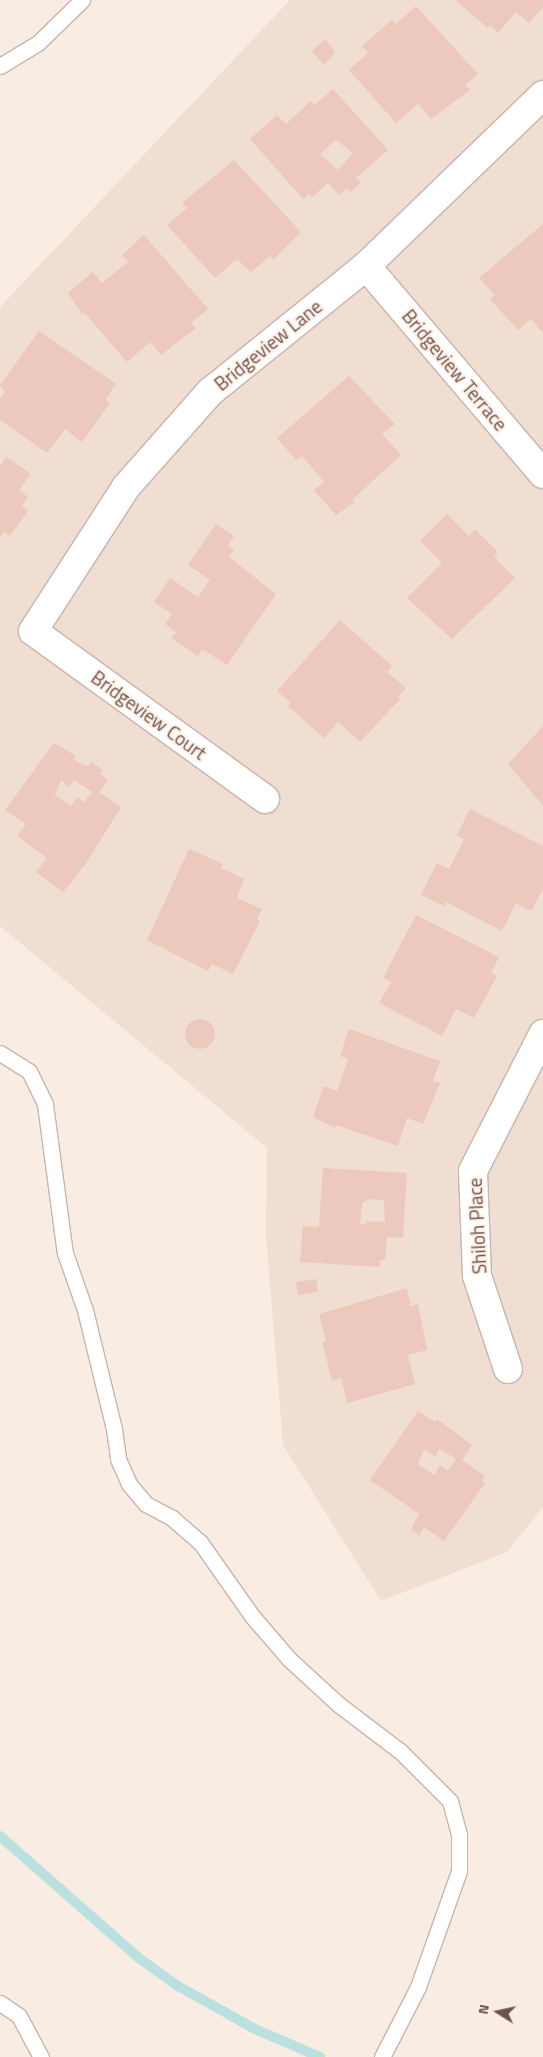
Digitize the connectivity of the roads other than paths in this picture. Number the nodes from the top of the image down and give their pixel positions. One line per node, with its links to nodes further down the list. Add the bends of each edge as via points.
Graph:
1 (82, 0): 2 (lane, via 38,43)
2 (0, 66)
3 (543, 95): 4 (street, Bridgeview Lane)
4 (366, 266): 5 (street, Bridgeview Terrace); 6 (street, Bridgeview Lane, via 210,392 126,487)
5 (543, 474)
6 (33, 631): 7 (street, Bridgeview Court)
7 (265, 799)
8 (543, 1034): 10 (street, Shiloh Place, via 473,1171 478,1276)
9 (0, 1053): 13 (lane, via 29,1071 45,1104 65,1253 85,1310 118,1459 129,1484 146,1504 172,1518 200,1542 252,1616 289,1659 338,1704 400,1751 450,1801 458,1834 459,1871 418,1987)
10 (508, 1369)
11 (0, 2003): 12 (lane, via 19,2016)
12 (41, 2057)
13 (382, 2057)

